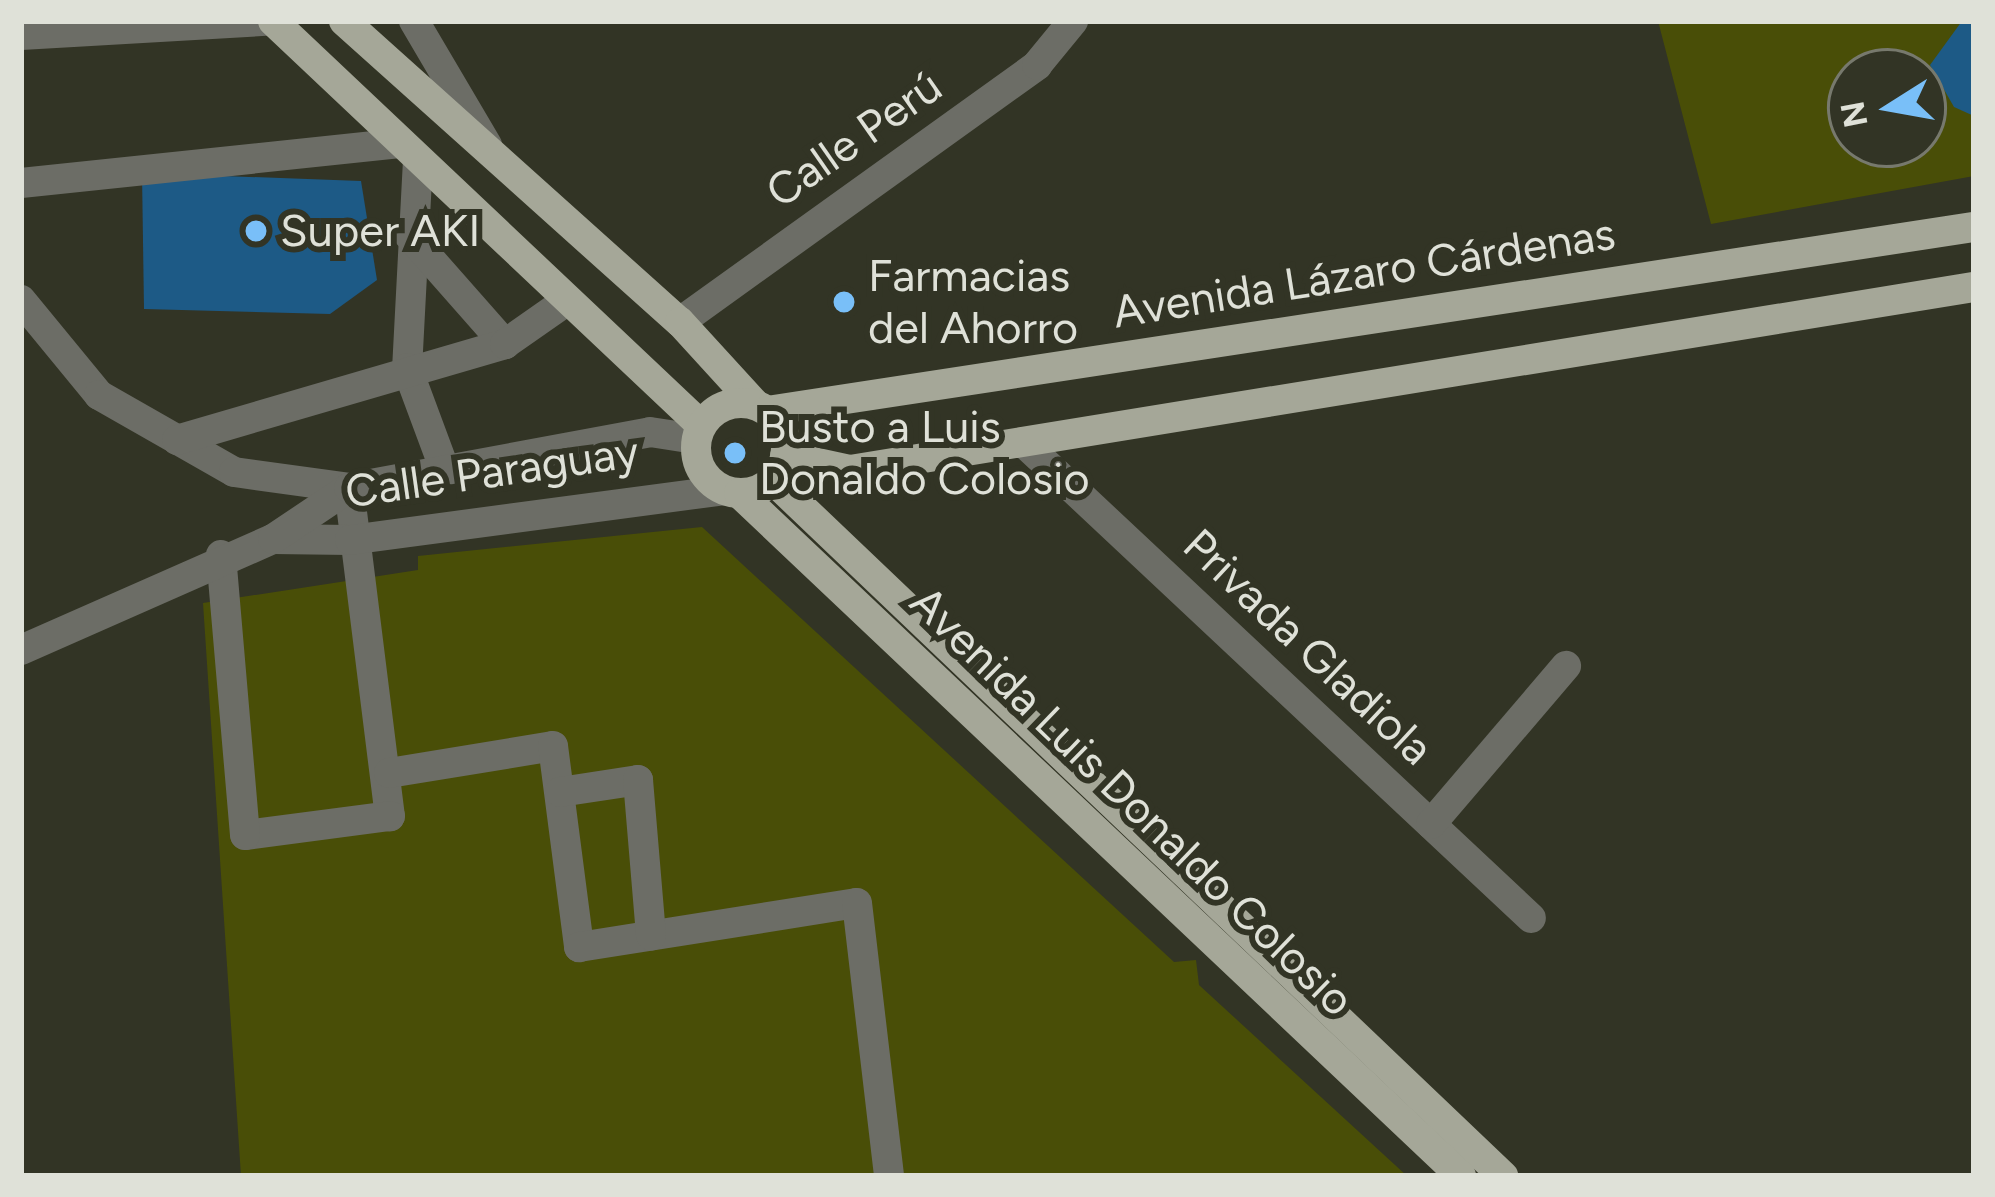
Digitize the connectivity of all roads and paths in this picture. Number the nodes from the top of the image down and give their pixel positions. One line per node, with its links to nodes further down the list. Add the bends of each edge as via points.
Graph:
1 (270, 21): 5 (street); 6 (main road)
2 (344, 21): 7 (main road)
3 (414, 21): 7 (street)
4 (1073, 21): 14 (street, Calle Perú, via 1036,65)
5 (21, 35)
6 (409, 152): 8 (street); 10 (street); 13 (main road)
7 (493, 154): 14 (main road)
8 (21, 183)
9 (1974, 227): 17 (main road, Avenida Lázaro Cárdenas)
10 (408, 234): 15 (street); 16 (street)
11 (1974, 287): 20 (main road)
12 (21, 300): 19 (street, via 99,395)
13 (565, 302): 15 (street); 18 (main road)
14 (680, 322): 17 (main road)
15 (505, 344): 16 (street)
16 (407, 368): 19 (street); 22 (street)
17 (761, 407): 18 (main road, via 724,405); 21 (main road, via 784,434)
18 (699, 432): 22 (street, Calle Paraguay, via 650,432); 24 (main road, via 701,469)
19 (177, 440): 23 (street, via 234,472)
20 (1023, 442): 21 (main road, via 850,470); 32 (street, Privada Gladiola)
21 (779, 468): 24 (main road); 37 (main road)
22 (446, 470): 23 (street, Calle Paraguay)
23 (349, 488): 25 (street, Calle Paraguay); 26 (street)
24 (731, 492): 26 (street, Calle Paraguay); 36 (main road, Avenida Luis Donaldo Colosio)
25 (273, 539): 26 (street, Calle Paraguay); 27 (street, Calle Paraguay)
26 (350, 540): 30 (street)
27 (221, 555): 28 (street, Calle Paraguay); 30 (street, via 244,835 390,816)
28 (21, 650)
29 (1566, 666): 32 (street)
30 (389, 773): 31 (street, via 553,746)
31 (560, 792): 34 (street, via 578,947); 34 (street, via 638,779)
32 (1431, 824): 33 (street, Privada Gladiola)
33 (1531, 918)
34 (651, 934): 35 (street, via 857,903)
35 (889, 1176)
36 (1461, 1176)
37 (1503, 1176)

